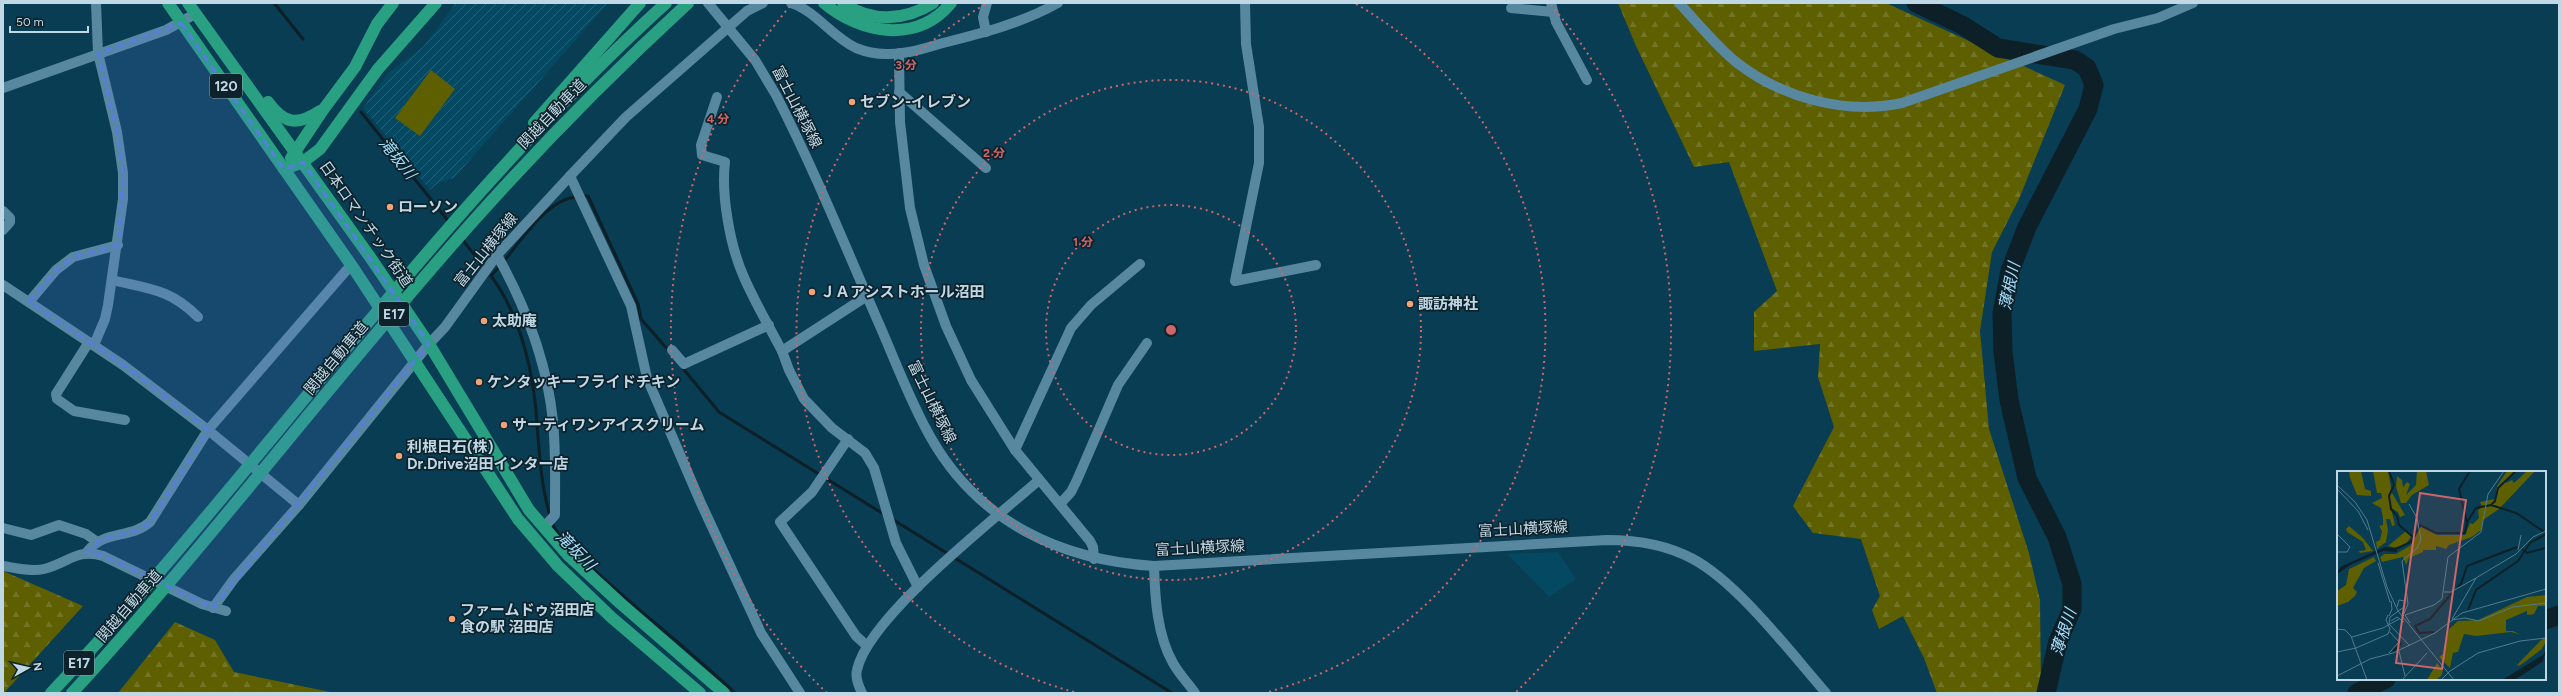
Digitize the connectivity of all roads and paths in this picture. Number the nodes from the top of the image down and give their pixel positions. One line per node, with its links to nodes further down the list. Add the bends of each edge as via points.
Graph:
1 (96, 3): 28 (street)
2 (168, 3): 25 (highway, 120)
3 (188, 3): 24 (highway, 日本ロマンチック街道 / 120)
4 (393, 3): 36 (highway, via 377,24 355,67)
5 (436, 3): 37 (highway, via 378,69 320,149)
6 (640, 3): 41 (highway, via 537,119)
7 (666, 3): 41 (highway, 関越自動車道 / E17, via 544,123)
8 (688, 3): 32 (highway, 関越自動車道 / E17)
9 (698, 3): 32 (highway)
10 (708, 3): 26 (street)
11 (763, 3): 26 (street, via 747,11)
12 (791, 3): 29 (street, via 808,12 835,36 857,48 876,54)
13 (824, 3): 16 (highway, via 856,24 882,31 894,31 926,23)
14 (843, 3): 15 (highway, via 858,11 885,18 912,14)
15 (933, 3)
16 (951, 3)
17 (987, 3): 27 (street, via 983,17)
18 (1058, 3): 27 (street, via 1026,19)
19 (1245, 3): 47 (street, via 1246,44 1259,127 1259,163 1235,281)
20 (1679, 3): 21 (street, via 1736,61 1763,80 1826,103 1853,108 1891,105 1917,97 2114,29 2158,18)
21 (2193, 3)
22 (1552, 7): 23 (street); 31 (street, via 1556,22)
23 (1511, 8)
24 (195, 14): 25 (street); 30 (highway, 日本ロマンチック街道 / 120)
25 (181, 23): 28 (street); 39 (highway, 120)
26 (729, 27): 40 (street, 富士山横塚線, via 626,117); 51 (street, 富士山横塚線, via 766,77 779,101)
27 (986, 32): 29 (street)
28 (98, 53): 33 (street); 44 (street, via 117,132 123,173)
29 (899, 53): 34 (street)
30 (225, 54): 36 (highway, via 239,64 282,118 291,121 304,120); 37 (highway, 日本ロマンチック街道 / 120)
31 (1587, 80)
32 (605, 82): 81 (highway, 関越自動車道 / E17, via 475,219 118,642)
33 (3, 88)
34 (899, 92): 38 (street); 64 (street, via 906,185 924,265 964,365)
35 (717, 97): 54 (street, via 702,145 702,155 725,162 723,180 735,252 743,275)
36 (323, 110): 37 (highway)
37 (299, 157): 39 (highway); 55 (highway, 日本ロマンチック街道 / 120)
38 (986, 168)
39 (284, 169): 48 (highway, 120)
40 (570, 176): 45 (street, 富士山横塚線); 84 (street, via 631,306 647,378 700,501 761,633)
41 (468, 204): 80 (highway, 関越自動車道 / E17, via 303,397 170,560)
42 (3, 211): 43 (street, via 10,218 10,222)
43 (3, 230)
44 (118, 245): 49 (street); 52 (street, via 73,256 56,270)
45 (497, 255): 55 (street, 富士山横塚線, via 446,327); 69 (street, via 518,294 548,386 553,422 555,515)
46 (1140, 264): 64 (street, via 1091,305 1071,328)
47 (1316, 265)
48 (353, 267): 60 (highway, 120); 62 (street)
49 (112, 280): 53 (street, via 170,294 184,302); 57 (street, via 105,319)
50 (3, 285): 52 (street)
51 (867, 296): 59 (street); 68 (street, 富士山横塚線, via 931,438 969,490)
52 (29, 302): 57 (street)
53 (198, 317)
54 (769, 325): 58 (street, via 684,364); 59 (street)
55 (427, 342): 60 (street, 富士山横塚線); 69 (highway, 日本ロマンチック街道 / 120, via 508,478 529,510)
56 (1147, 343): 67 (street, via 1118,385 1074,486)
57 (92, 344): 61 (street, via 56,394 57,399 74,411); 62 (street)
58 (672, 350)
59 (782, 351): 63 (street, via 804,399 832,428)
60 (414, 358): 66 (street, 富士山横塚線); 82 (highway, 120, via 495,487 534,538 558,566 611,617)
61 (125, 420)
62 (211, 433): 66 (street); 71 (street, via 150,522 138,530)
63 (848, 439): 76 (street, via 865,453 874,468 896,543); 79 (street, via 812,492 780,522 856,636)
64 (1015, 450): 65 (street)
65 (1039, 480): 67 (street); 68 (street)
66 (297, 503): 77 (street, 富士山横塚線, via 234,578)
67 (1060, 504): 73 (street, via 1090,541)
68 (999, 515): 73 (street, 富士山横塚線, via 1046,542); 76 (street)
69 (544, 527): 83 (highway, 日本ロマンチック街道 / 120, via 568,555 620,603)
70 (3, 528): 71 (street, via 31,535 59,525 86,534)
71 (96, 541): 72 (street)
72 (87, 552): 74 (street, via 42,569); 77 (street, via 112,560)
73 (1094, 558): 75 (street, 富士山横塚線)
74 (3, 566)
75 (1154, 566): 86 (street, via 1158,613 1164,640 1173,663); 87 (street, 富士山横塚線, via 1607,540 1646,544 1678,552 1716,575 1737,594)
76 (918, 587): 79 (street)
77 (213, 608): 78 (street)
78 (226, 611)
79 (866, 645): 85 (street, via 856,670)
80 (51, 693)
81 (72, 693)
82 (700, 693)
83 (724, 693)
84 (800, 693)
85 (862, 693)
86 (1195, 693)
87 (1826, 693)

